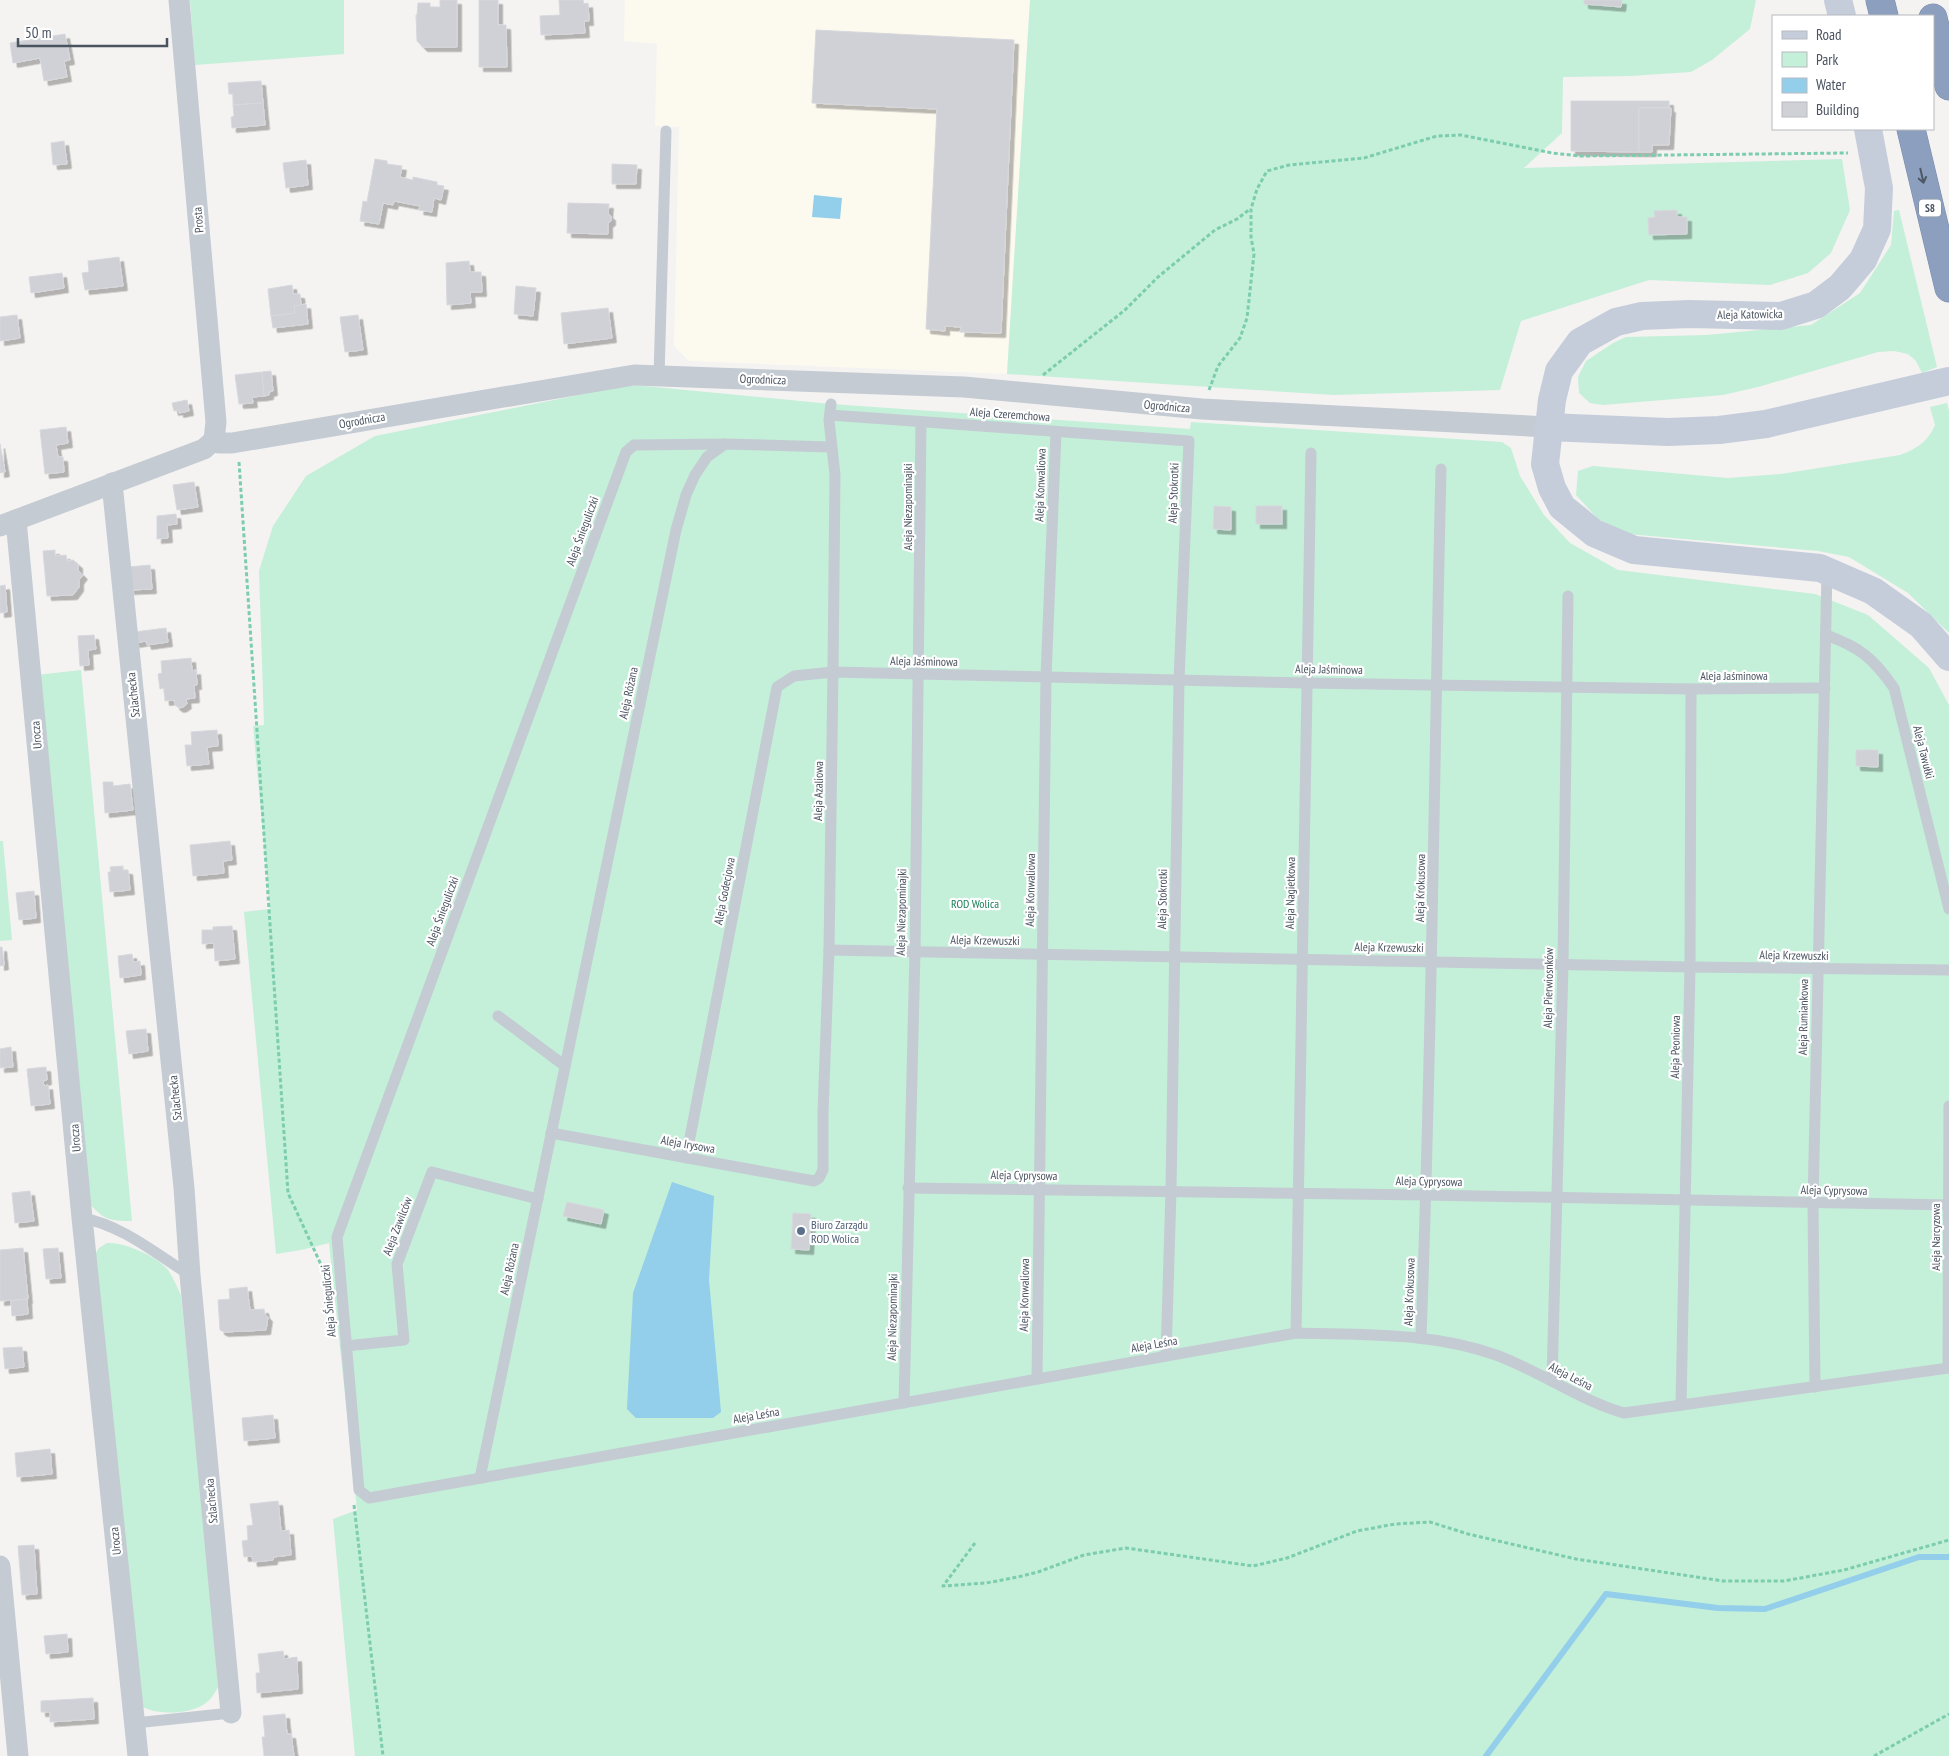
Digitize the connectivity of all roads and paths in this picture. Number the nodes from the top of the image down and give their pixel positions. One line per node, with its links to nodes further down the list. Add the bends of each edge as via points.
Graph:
1 (179, 0): 25 (street, Prosta, via 216,422)
2 (1838, 0): 5 (street)
3 (1880, 0): 6 (highway)
4 (1928, 0): 7 (highway)
5 (1842, 15)
6 (1884, 15)
7 (1932, 15)
8 (1934, 22): 9 (highway)
9 (1945, 48): 10 (highway)
10 (1949, 86)
11 (1868, 130): 23 (street, Aleja Katowicka, via 1879,188 1877,229 1863,260 1840,287 1816,305 1780,316 1689,314 1642,316 1616,322 1580,342 1558,371)
12 (1911, 130): 16 (highway, S8, one-way to 16)
13 (666, 131): 17 (lane)
14 (1831, 153): 15 (path, via 1580,156 1461,135 1436,136 1364,158 1289,165 1267,171 1257,188)
15 (1251, 209): 19 (path, via 1215,230 1158,277 1125,310 1035,381); 20 (path, via 1254,254 1247,318 1240,338 1218,366)
16 (1949, 288)
17 (659, 376): 19 (street, Ogrodnicza, via 964,387); 26 (street, Ogrodnicza, via 634,375)
18 (1949, 381): 23 (street, via 1766,424 1719,430 1668,432)
19 (1027, 393): 20 (street, Ogrodnicza)
20 (1202, 409): 23 (street, Ogrodnicza)
21 (831, 410): 22 (lane, Aleja Czeremchowa); 29 (lane, Aleja Azaliowa)
22 (921, 422): 24 (lane, Aleja Czeremchowa); 39 (lane, Aleja Niezapominajki)
23 (1548, 427): 34 (street, Aleja Katowicka, via 1545,464 1552,488 1562,507 1594,533 1634,550)
24 (1056, 432): 27 (lane, Aleja Czeremchowa); 40 (lane, Aleja Konwaliowa)
25 (214, 440): 26 (street, Ogrodnicza, via 225,443); 32 (street, via 204,449)
26 (237, 441): 75 (path, via 288,1193)
27 (1189, 442): 41 (lane, Aleja Stokrotki)
28 (725, 444): 29 (lane); 59 (lane, Aleja Różana, via 707,457 695,475 676,530); 79 (lane, Aleja Śnieguliczki, via 634,444 626,452 337,1237)
29 (832, 447): 38 (lane, Aleja Azaliowa, via 835,475)
30 (1311, 453): 42 (lane, Aleja Nagietkowa)
31 (1441, 468): 43 (lane, Aleja Krokusowa)
32 (112, 483): 33 (street); 76 (street, Szlachecka, via 184,1188)
33 (8, 523): 74 (street, Urocza)
34 (1827, 571): 36 (lane, Aleja Rumiankowa); 37 (street, Aleja Katowicka, via 1873,591 1920,625)
35 (1568, 596): 44 (lane, Aleja Pierwiosnków)
36 (1826, 635): 45 (lane, Aleja Rumiankowa); 47 (lane, Aleja Tawułki, via 1863,652 1894,688)
37 (1949, 657)
38 (833, 672): 39 (lane, Aleja Jaśminowa); 48 (lane, Aleja Azaliowa); 62 (lane, Aleja Godecjowa, via 794,676 777,687)
39 (919, 675): 40 (lane, Aleja Jaśminowa); 49 (lane, Aleja Niezapominajki)
40 (1046, 677): 41 (lane, Aleja Jaśminowa); 50 (lane, Aleja Konwaliowa)
41 (1179, 680): 42 (lane, Aleja Jaśminowa); 51 (lane, Aleja Stokrotki)
42 (1307, 683): 43 (lane, Aleja Jaśminowa); 52 (lane, Aleja Nagietkowa)
43 (1436, 685): 44 (lane, Aleja Jaśminowa); 53 (lane, Aleja Krokusowa)
44 (1567, 686): 46 (lane, Aleja Jaśminowa); 54 (lane, Aleja Pierwiosnków)
45 (1824, 688): 46 (lane, Aleja Jaśminowa); 56 (lane, Aleja Rumiankowa)
46 (1691, 689): 55 (lane, Aleja Peoniowa)
47 (1949, 909)
48 (830, 950): 49 (lane, Aleja Krzewuszki); 63 (lane, Aleja Azaliowa, via 823,1170)
49 (915, 952): 50 (lane, Aleja Krzewuszki); 64 (lane, Aleja Niezapominajki)
50 (1043, 955): 51 (lane, Aleja Krzewuszki); 65 (lane, Aleja Konwaliowa)
51 (1174, 957): 52 (lane, Aleja Krzewuszki); 66 (lane, Aleja Stokrotki)
52 (1302, 960): 53 (lane, Aleja Krzewuszki); 67 (lane, Aleja Nagietkowa)
53 (1432, 962): 54 (lane, Aleja Krzewuszki); 68 (lane, Aleja Krokusowa)
54 (1563, 964): 55 (lane, Aleja Krzewuszki); 69 (lane, Aleja Pierwiosnków)
55 (1690, 967): 56 (lane, Aleja Krzewuszki); 71 (lane, Aleja Peoniowa)
56 (1818, 969): 57 (lane, Aleja Krzewuszki); 72 (lane, Aleja Rumiankowa)
57 (1949, 970)
58 (498, 1016): 59 (lane)
59 (565, 1066): 61 (lane, Aleja Różana)
60 (1949, 1106): 73 (lane, Aleja Narcyzowa)
61 (551, 1133): 62 (lane, Aleja Irysowa); 70 (lane, Aleja Różana)
62 (686, 1158): 63 (lane, Aleja Irysowa, via 814,1181)
63 (818, 1178)
64 (908, 1188): 65 (lane, Aleja Cyprysowa); 85 (lane, Aleja Niezapominajki)
65 (1039, 1189): 66 (lane, Aleja Cyprysowa); 82 (lane, Aleja Konwaliowa)
66 (1170, 1191): 67 (lane, Aleja Cyprysowa); 80 (lane, Aleja Stokrotki)
67 (1298, 1193): 68 (lane, Aleja Cyprysowa); 77 (lane, Aleja Nagietkowa)
68 (1427, 1195): 69 (lane, Aleja Cyprysowa); 78 (lane, Aleja Krokusowa)
69 (1557, 1198): 71 (lane, Aleja Cyprysowa); 83 (lane, Aleja Pierwiosnków)
70 (538, 1199): 79 (lane, Aleja Zawilców, via 432,1172 397,1264 404,1340); 87 (lane, Aleja Różana)
71 (1686, 1199): 72 (lane, Aleja Cyprysowa); 86 (lane, Aleja Peoniowa)
72 (1813, 1203): 73 (lane, Aleja Cyprysowa); 84 (lane, Aleja Rumiankowa)
73 (1948, 1205): 81 (lane, Aleja Narcyzowa)
74 (82, 1218): 76 (lane, via 119,1230); 94 (street, Urocza)
75 (326, 1274)
76 (190, 1275): 92 (street, Szlachecka)
77 (1296, 1333): 78 (lane, Aleja Leśna); 80 (lane, Aleja Leśna)
78 (1421, 1337): 83 (lane, Aleja Leśna, via 1462,1344)
79 (346, 1346): 88 (lane, Aleja Śnieguliczki)
80 (1166, 1356): 82 (lane, Aleja Leśna)
81 (1948, 1368): 84 (lane, Aleja Leśna)
82 (1037, 1379): 85 (lane, Aleja Leśna)
83 (1552, 1381): 86 (lane, Aleja Leśna, via 1602,1406 1624,1413)
84 (1815, 1387): 86 (lane, Aleja Leśna)
85 (904, 1403): 87 (lane, Aleja Leśna)
86 (1682, 1405)
87 (480, 1478): 88 (lane, Aleja Leśna, via 369,1498)
88 (356, 1493): 97 (path)
89 (1949, 1540): 90 (path, via 1827,1573 1784,1581 1723,1581 1576,1558 1468,1534 1430,1522 1356,1531 1287,1558 1253,1566 1126,1548 1084,1555 1038,1572 986,1584 943,1586)
90 (975, 1543)
91 (0, 1566): 95 (street)
92 (231, 1713): 94 (lane)
93 (1949, 1714): 98 (path)
94 (135, 1724): 96 (street, Urocza)
95 (18, 1756)
96 (138, 1756)
97 (383, 1756)
98 (1874, 1756)

